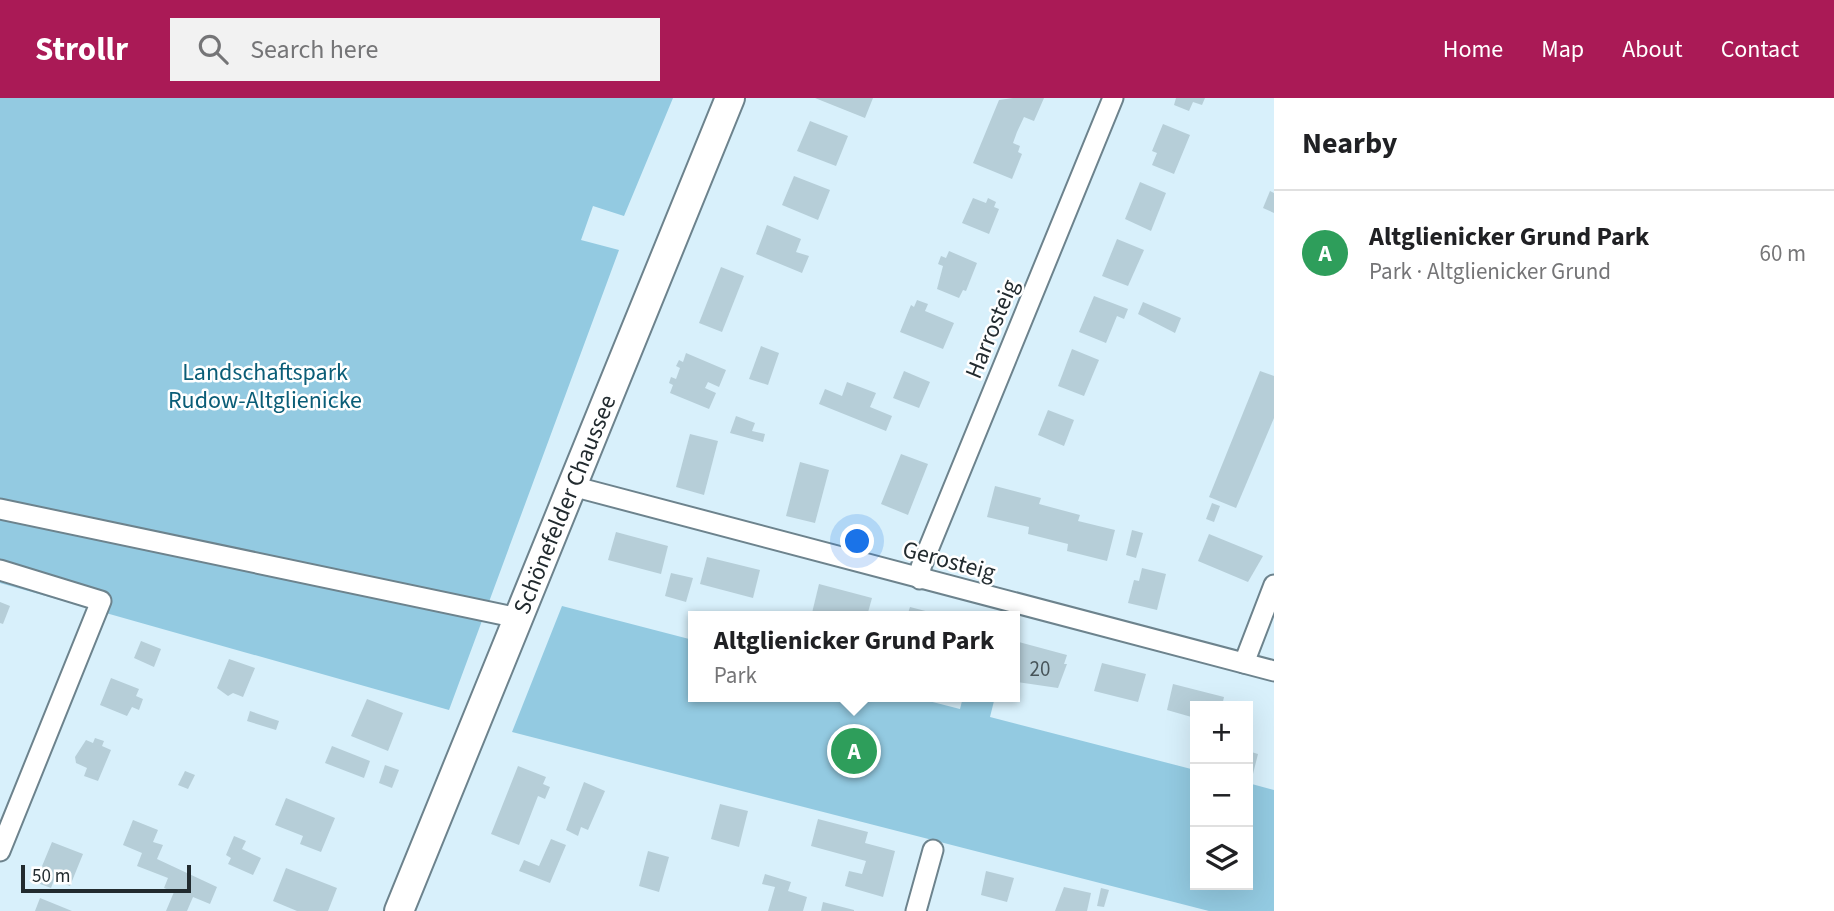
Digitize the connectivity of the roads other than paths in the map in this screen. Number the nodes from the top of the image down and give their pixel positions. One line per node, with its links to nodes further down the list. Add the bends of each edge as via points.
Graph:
1 (730, 98): 3 (main road, Schönefelder Chaussee)
2 (1112, 98): 6 (street, Harrosteig, via 921,567)
3 (572, 486): 6 (street, Gerosteig); 8 (main road, Schönefelder Chaussee)
4 (0, 509): 8 (street)
5 (0, 570): 12 (street, via 102,601)
6 (920, 579): 9 (street, Gerosteig)
7 (1274, 585): 9 (street)
8 (518, 618): 13 (main road, Schönefelder Chaussee)
9 (1244, 663): 10 (street, Gerosteig)
10 (1274, 671)
11 (933, 850): 14 (street)
12 (0, 851)
13 (399, 911)
14 (916, 911)

